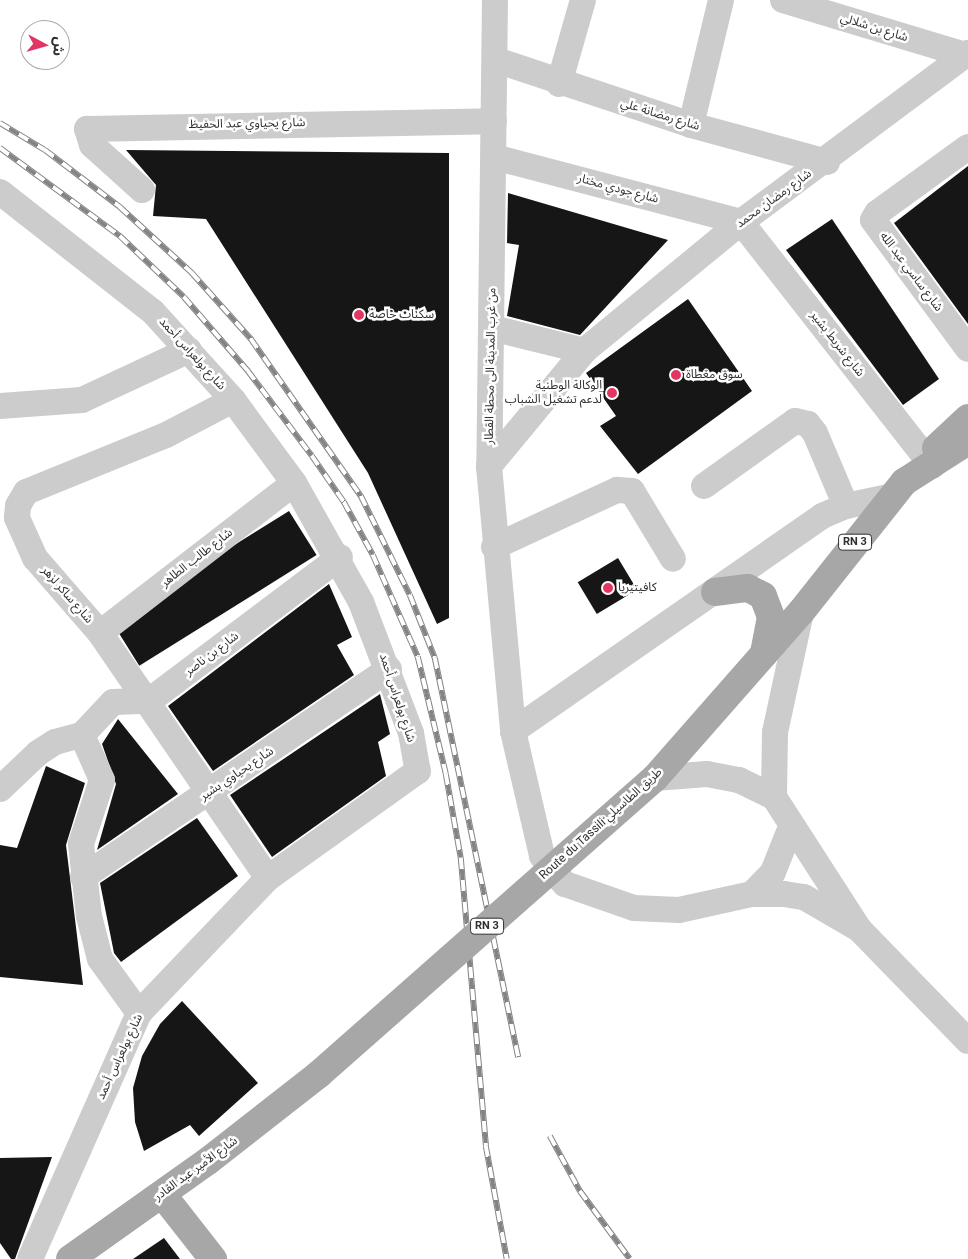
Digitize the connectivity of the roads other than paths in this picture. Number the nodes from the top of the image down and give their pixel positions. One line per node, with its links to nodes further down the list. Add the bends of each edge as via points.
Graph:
1 (495, 0): 6 (street, من غرب المدينة الى محطة القطار)
2 (583, 0): 7 (street)
3 (721, 0): 9 (street)
4 (783, 0): 5 (street, شارع بن شلالي)
5 (966, 54): 12 (street, شارع رمضان محمد)
6 (496, 60): 7 (street, شارع رمضانة علي); 8 (street, من غرب المدينة الى محطة القطار)
7 (559, 84): 9 (street, شارع رمضانة علي)
8 (494, 121): 11 (street, من غرب المدينة الى محطة القطار); 13 (street, شارع يحياوي عبد الحفيظ, via 87,129 92,145)
9 (691, 125): 12 (street, شارع رمضانة علي)
10 (968, 147): 17 (street, شارع ساسي عبد الله, via 877,212 873,220)
11 (494, 157): 15 (street, شارع جودي مختار); 16 (street, من غرب المدينة الى محطة القطار)
12 (827, 162): 15 (street, شارع رمضان محمد)
13 (142, 190)
14 (2, 202): 18 (street, شارع بولعراس أحمد, via 153,312)
15 (741, 222): 19 (street, شارع رمضان محمد); 25 (street, شارع شريط بشير)
16 (492, 328): 19 (street); 24 (street, من غرب المدينة الى محطة القطار)
17 (968, 349)
18 (188, 350): 20 (street, شارع بولعراس أحمد); 21 (street, via 82,400)
19 (584, 351): 24 (street, شارع رمضان محمد)
20 (233, 400): 26 (street, شارع بولعراس أحمد); 35 (street, شارع ساكر لزهر, via 166,435 26,492 18,506 22,532 35,558)
21 (0, 406)
22 (968, 418): 25 (main road, Route du Tassili;طريق الطاسيلي / RN 3)
23 (968, 441): 25 (main road, Route du Tassili;طريق الطاسيلي / RN 3)
24 (490, 466): 30 (street, من غرب المدينة الى محطة القطار)
25 (924, 466): 28 (main road, Route du Tassili;طريق الطاسيلي / RN 3)
26 (294, 483): 31 (street, شارع بولعراس أحمد); 35 (street, شارع طالب الطاهر)
27 (704, 486): 29 (street, via 795,421 808,424 815,433)
28 (893, 496): 29 (street); 34 (main road, Route du Tassili;طريق الطاسيلي / RN 3)
29 (846, 506): 33 (street, via 764,554)
30 (494, 547): 32 (street, via 618,490 632,491); 39 (street, من غرب المدينة الى محطة القطار)
31 (340, 557): 37 (street, شارع بولعراس أحمد); 38 (street, شارع بن ناصر)
32 (673, 559)
33 (715, 592): 36 (main road, via 748,588 763,596 771,617); 39 (street)
34 (801, 612): 36 (main road, Route du Tassili;طريق الطاسيلي / RN 3); 44 (street, via 775,732)
35 (100, 633): 38 (street, شارع ساكر لزهر)
36 (764, 655): 41 (main road, Route du Tassili;طريق الطاسيلي / RN 3)
37 (389, 669): 43 (street, شارع يحياوي بشير); 47 (street, شارع بولعراس أحمد, via 418,771)
38 (149, 701): 40 (street, via 113,702); 43 (street, شارع ساكر لزهر)
39 (513, 730): 48 (street, من غرب المدينة الى محطة القطار, via 542,856 565,884 634,908 679,910)
40 (82, 735): 42 (street, via 55,742); 46 (street, via 102,780 81,844)
41 (655, 778): 44 (street, via 707,774 739,780); 52 (main road, Route du Tassili;طريق الطاسيلي / RN 3, bridge)
42 (2, 782)
43 (209, 794): 46 (street, شارع يحياوي بشير); 47 (street, شارع ساكر لزهر)
44 (774, 797): 45 (street)
45 (791, 827): 48 (street, via 773,872); 49 (street)
46 (82, 877): 50 (street, via 100,958)
47 (268, 878): 50 (street, شارع بولعراس أحمد)
48 (752, 894): 49 (street, من غرب المدينة الى محطة القطار, via 804,897)
49 (860, 929): 51 (street)
50 (139, 1012): 54 (street, شارع بولعراس أحمد)
51 (968, 1041)
52 (318, 1075): 53 (main road, شارع الأمير عبد القادر / RN 3)
53 (162, 1194): 55 (main road, شارع الأمير عبد القادر / RN 3); 56 (main road)
54 (30, 1259)
55 (70, 1259)
56 (213, 1259)

